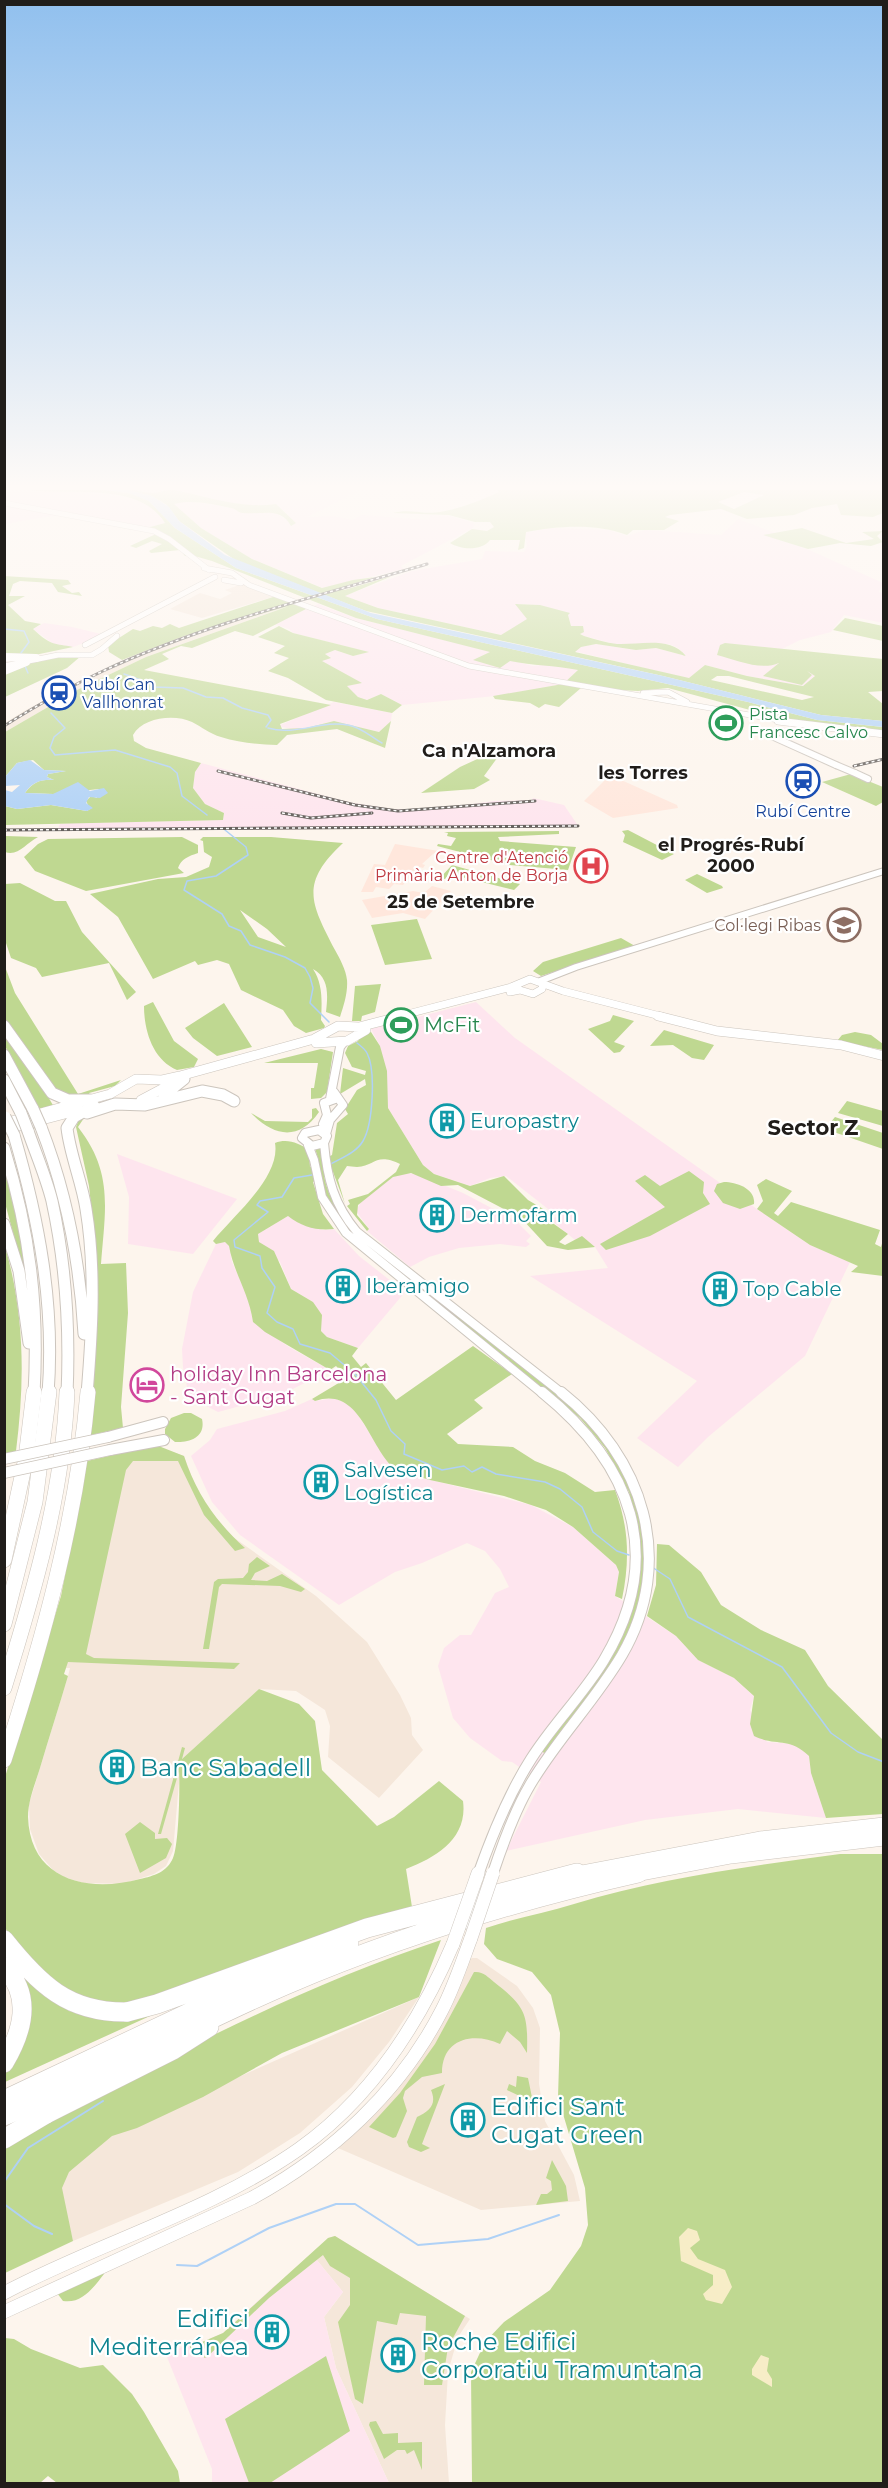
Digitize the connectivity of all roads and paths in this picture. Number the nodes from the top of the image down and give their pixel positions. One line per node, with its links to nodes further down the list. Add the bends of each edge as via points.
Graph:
1 (157, 606): 4 (street)
2 (175, 606): 5 (street, via 115,637)
3 (305, 606): 12 (main road, via 443,658)
4 (83, 646): 5 (street, via 97,645); 6 (street, via 78,651); 8 (street)
5 (102, 649): 6 (street)
6 (84, 655): 8 (street)
7 (4, 657): 8 (highway)
8 (34, 659): 9 (street); 10 (highway)
9 (4, 665)
10 (4, 670)
11 (658, 692): 12 (main road); 13 (main road); 14 (main road, via 653,695)
12 (620, 693): 14 (main road)
13 (674, 695): 15 (main road, via 672,700); 16 (main road)
14 (656, 699): 15 (main road)
15 (664, 701): 16 (main road)
16 (700, 707): 18 (main road)
17 (741, 714): 18 (main road)
18 (750, 716): 20 (main road)
19 (756, 729): 21 (street, bridge)
20 (884, 734)
21 (868, 779)
22 (884, 871): 23 (street, via 543,978)
23 (541, 986): 24 (main road, via 530,994); 24 (main road, via 526,979); 29 (main road, via 717,1031 841,1045)
24 (519, 987): 26 (main road)
25 (4, 1026): 38 (highway, via 52,1093 63,1099)
26 (354, 1031): 27 (main road); 27 (main road, via 338,1026)
27 (337, 1040): 30 (main road); 32 (main road, via 314,1039 191,1074); 35 (street)
28 (4, 1055): 40 (highway, bridge, via 33,1109)
29 (884, 1056)
30 (184, 1079): 34 (highway)
31 (4, 1080): 40 (highway, bridge, via 21,1113)
32 (155, 1080): 33 (main road, via 136,1079); 34 (main road)
33 (124, 1087): 36 (main road, via 123,1093); 38 (main road)
34 (159, 1094): 36 (main road, via 150,1099); 37 (highway, via 205,1091); 44 (highway, via 142,1105 118,1104 84,1115 75,1122)
35 (334, 1097): 41 (street, via 324,1105 327,1115); 43 (street, via 343,1105 331,1118)
36 (130, 1099): 38 (main road)
37 (234, 1101)
38 (92, 1103): 39 (main road); 42 (main road); 44 (highway, via 70,1120 67,1131)
39 (5, 1118): 42 (highway, bridge)
40 (35, 1129): 53 (highway, via 61,1180 77,1254 84,1340); 60 (highway, via 63,1255 68,1298 68,1390 63,1453 50,1529)
41 (316, 1130): 43 (street); 46 (street, via 303,1135 302,1140)
42 (9, 1133): 58 (highway, via 37,1212 48,1281 51,1351 43,1458 28,1538)
43 (326, 1134): 45 (street)
44 (71, 1140): 53 (highway, via 90,1227 92,1268 88,1408)
45 (324, 1143): 46 (street); 49 (street, via 327,1179 337,1206 351,1226)
46 (308, 1145): 49 (street, via 327,1209 343,1230)
47 (4, 1149): 51 (highway, via 22,1206 35,1287 36,1369)
48 (4, 1224): 51 (highway, via 19,1271 27,1317)
49 (411, 1282): 50 (street)
50 (428, 1296): 73 (street, bridge, via 541,1389 594,1438 612,1464 627,1497 636,1545 630,1601 619,1632 517,1782 427,2006 396,2054 338,2117 299,2149 234,2187 70,2259); 74 (street, bridge, via 564,1395 604,1434 634,1484 646,1520 648,1577 643,1607 623,1653 529,1787 439,2016 408,2064 366,2114 322,2153 253,2198)
51 (31, 1418): 57 (highway)
52 (163, 1422): 55 (street, bridge)
53 (82, 1437): 59 (highway, via 67,1535)
54 (164, 1440): 56 (street, bridge)
55 (4, 1459)
56 (4, 1473)
57 (4, 1560)
58 (4, 1624)
59 (38, 1644): 61 (highway); 62 (highway)
60 (4, 1688)
61 (4, 1737)
62 (4, 1760)
63 (884, 1825): 65 (highway, via 784,1834 675,1851 563,1875)
64 (884, 1838): 68 (highway, via 713,1858 566,1890 382,1947)
65 (460, 1904): 66 (highway, via 396,1919 127,2012 94,2012 69,2003 44,1985); 70 (highway, via 276,1973)
66 (4, 1940)
67 (4, 1967): 69 (highway, via 18,1982 24,2007 20,2035)
68 (248, 2002): 71 (highway); 72 (highway, via 173,2050)
69 (4, 2063)
70 (4, 2100)
71 (4, 2116)
72 (4, 2139)
73 (4, 2293)
74 (4, 2312)

